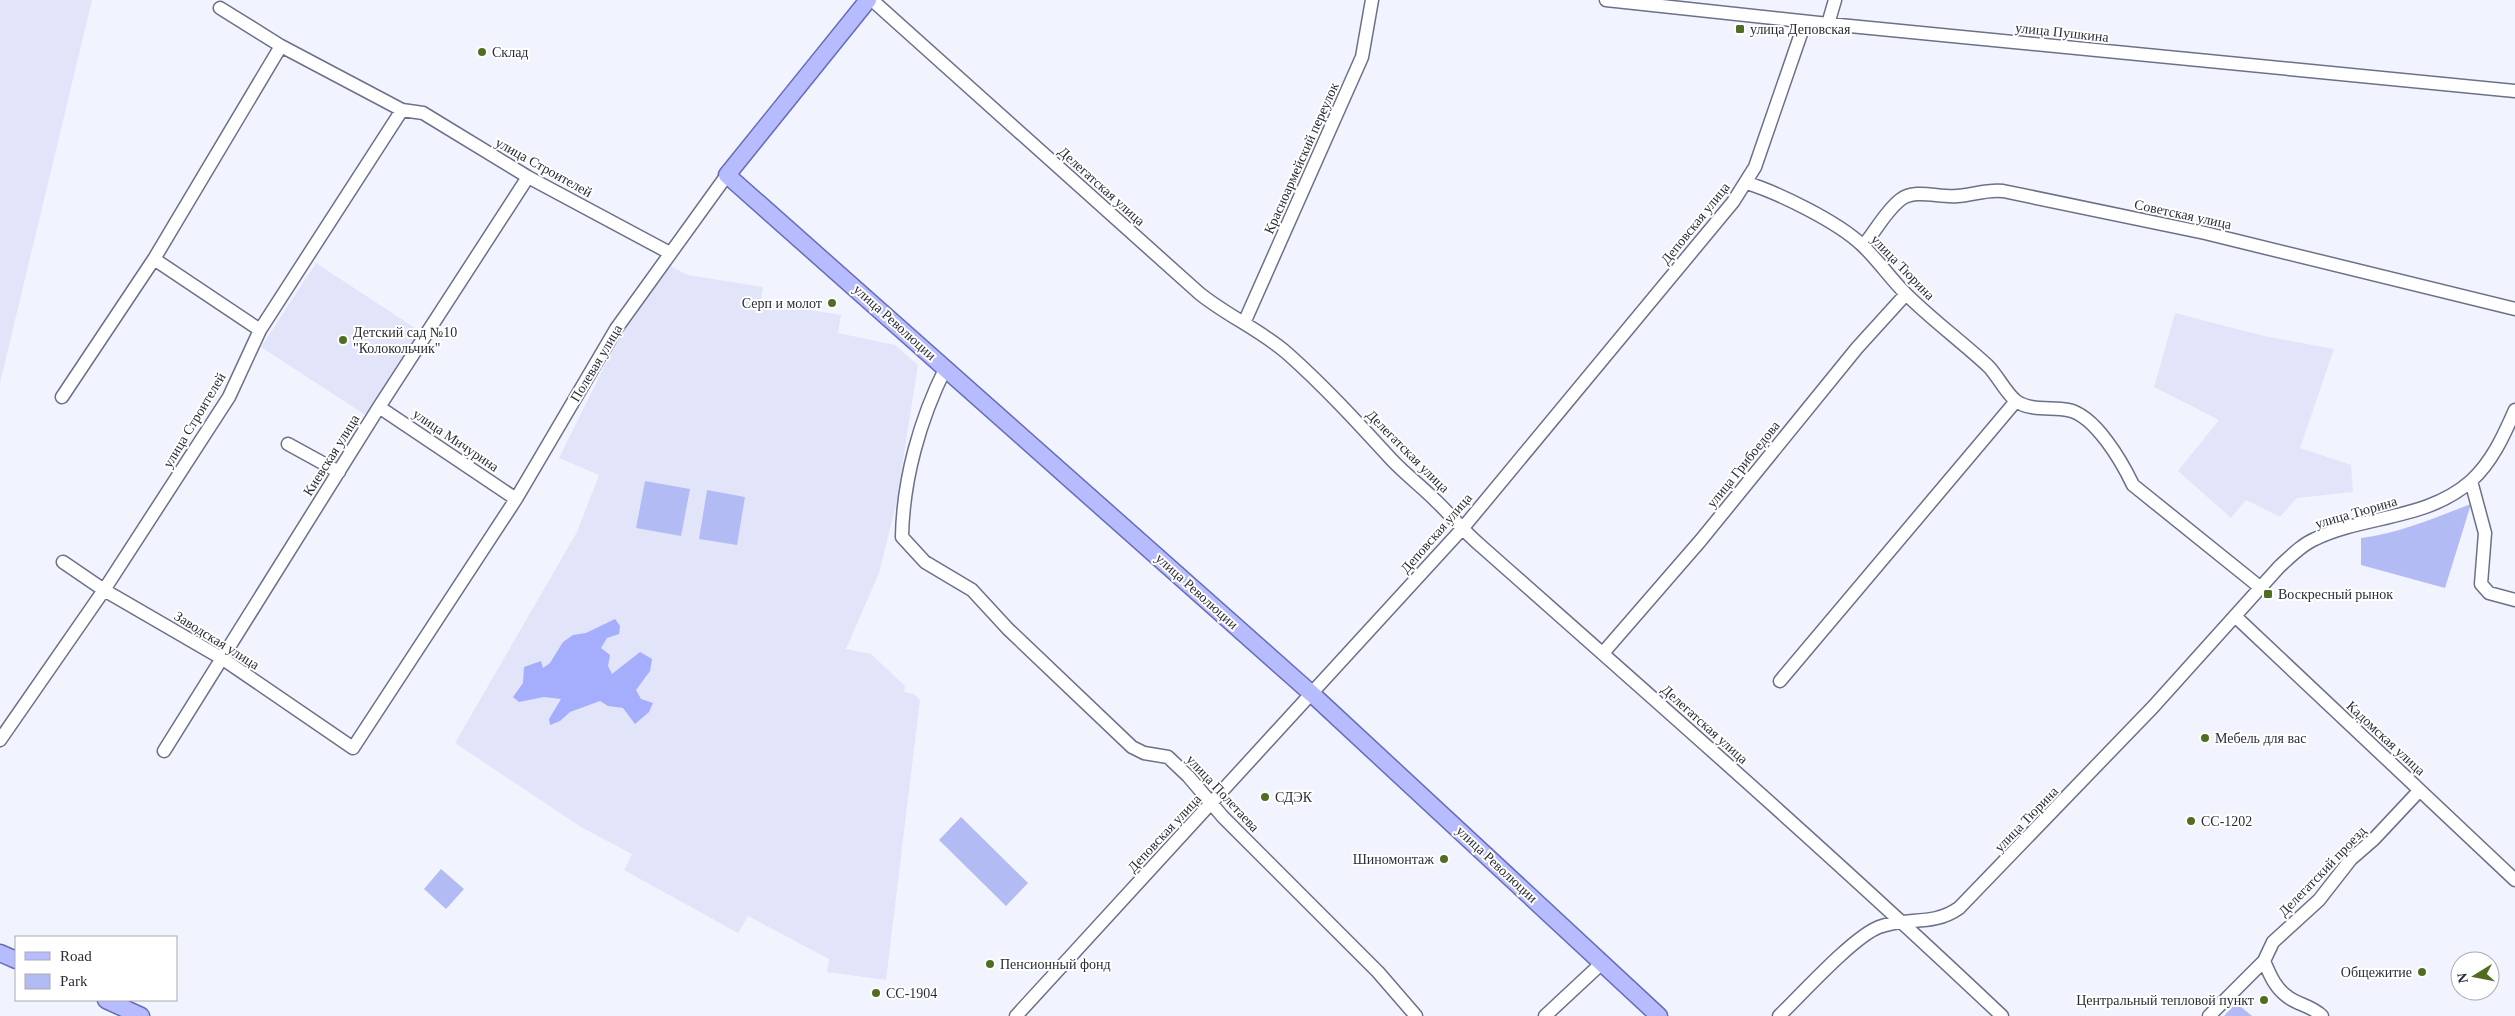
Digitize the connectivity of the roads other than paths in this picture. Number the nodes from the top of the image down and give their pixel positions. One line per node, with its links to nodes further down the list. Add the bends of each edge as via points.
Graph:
1 (868, 0): 12 (main road, Полевая улица)
2 (872, 0): 20 (street, Делегатская улица, via 1199,293)
3 (1372, 0): 20 (street, Красноармейский переулок, via 1362,57)
4 (1606, 0): 7 (street, улица Пушкина)
5 (1835, 0): 8 (street)
6 (220, 8): 9 (street, улица Строителей)
7 (1805, 22): 8 (street, улица Пушкина); 14 (street, Деповская улица)
8 (1828, 24): 10 (street, улица Пушкина)
9 (281, 46): 11 (street, улица Строителей); 17 (street)
10 (2515, 91)
11 (402, 110): 13 (street, улица Строителей, via 423,113); 21 (street, улица Строителей)
12 (727, 175): 16 (street, Полевая улица); 22 (main road, улица Революции)
13 (528, 177): 16 (street, улица Строителей); 25 (street, Киевская улица)
14 (1746, 183): 15 (street, улица Тюрина, via 1770,190 1846,232); 32 (street, Деповская улица)
15 (1863, 246): 18 (street, улица Тюрина); 19 (street, Советская улица, via 1905,197 1920,194 1957,196 1992,190 2205,233)
16 (670, 253): 31 (street, Полевая улица, via 616,329)
17 (154, 259): 21 (street); 23 (street)
18 (1906, 294): 24 (street, улица Тюрина, via 1988,366); 38 (street, улица Грибоедова)
19 (2515, 309)
20 (1244, 323): 32 (street, Делегатская улица, via 1288,354 1342,405)
21 (260, 330): 35 (street, улица Строителей, via 229,397)
22 (946, 367): 41 (main road, улица Революции); 46 (street, улица Полетаева, via 921,423 902,511 902,537 925,562 972,590 1132,747 1144,753 1168,757)
23 (62, 397)
24 (2016, 401): 34 (street, via 2078,414 2110,446 2133,486); 40 (street)
25 (379, 406): 29 (street, Киевская улица); 31 (street, улица Мичурина)
26 (2515, 410): 27 (street, улица Тюрина)
27 (2510, 435): 30 (street, улица Тюрина)
28 (288, 444): 29 (street)
29 (339, 472): 39 (street, Киевская улица)
30 (2471, 480): 34 (street, улица Тюрина, via 2433,504 2312,540 2279,567); 36 (street, via 2485,533 2481,584 2489,592)
31 (516, 498): 43 (street, Полевая улица)
32 (1462, 529): 38 (street, Делегатская улица); 41 (street, Деповская улица)
33 (63, 562): 35 (street, Заводская улица)
34 (2261, 588): 37 (street, улица Тюрина)
35 (104, 590): 39 (street, Заводская улица); 42 (street, улица Строителей)
36 (2515, 600)
37 (2236, 617): 45 (street, Кадомская улица); 48 (street, улица Тюрина, via 2121,742 1959,908 1940,919)
38 (1603, 652): 48 (street, Делегатская улица)
39 (223, 659): 43 (street, Заводская улица); 44 (street, Киевская улица)
40 (1780, 681)
41 (1312, 694): 46 (street, Деповская улица); 52 (main road, улица Революции)
42 (0, 740)
43 (353, 748)
44 (164, 751)
45 (2419, 791): 47 (street, Кадомская улица); 51 (street, Делегатский проезд, via 2374,840 2351,859 2319,900 2273,942)
46 (1212, 803): 55 (street, Деповская улица); 56 (street, улица Полетаева, via 1378,972)
47 (2515, 880)
48 (1903, 923): 59 (street, улица Тюрина, via 1885,925 1864,935); 60 (street, Делегатская улица)
49 (0, 953): 50 (main road)
50 (15, 960)
51 (2264, 961): 61 (street, Делегатский проезд); 62 (street, via 2274,984 2288,998 2314,1008)
52 (1603, 962): 57 (street); 58 (main road, улица Революции)
53 (108, 1001): 54 (main road)
54 (142, 1016)
55 (1016, 1016)
56 (1416, 1016)
57 (1545, 1016)
58 (1659, 1016)
59 (1779, 1016)
60 (2002, 1016)
61 (2209, 1016)
62 (2322, 1016)

